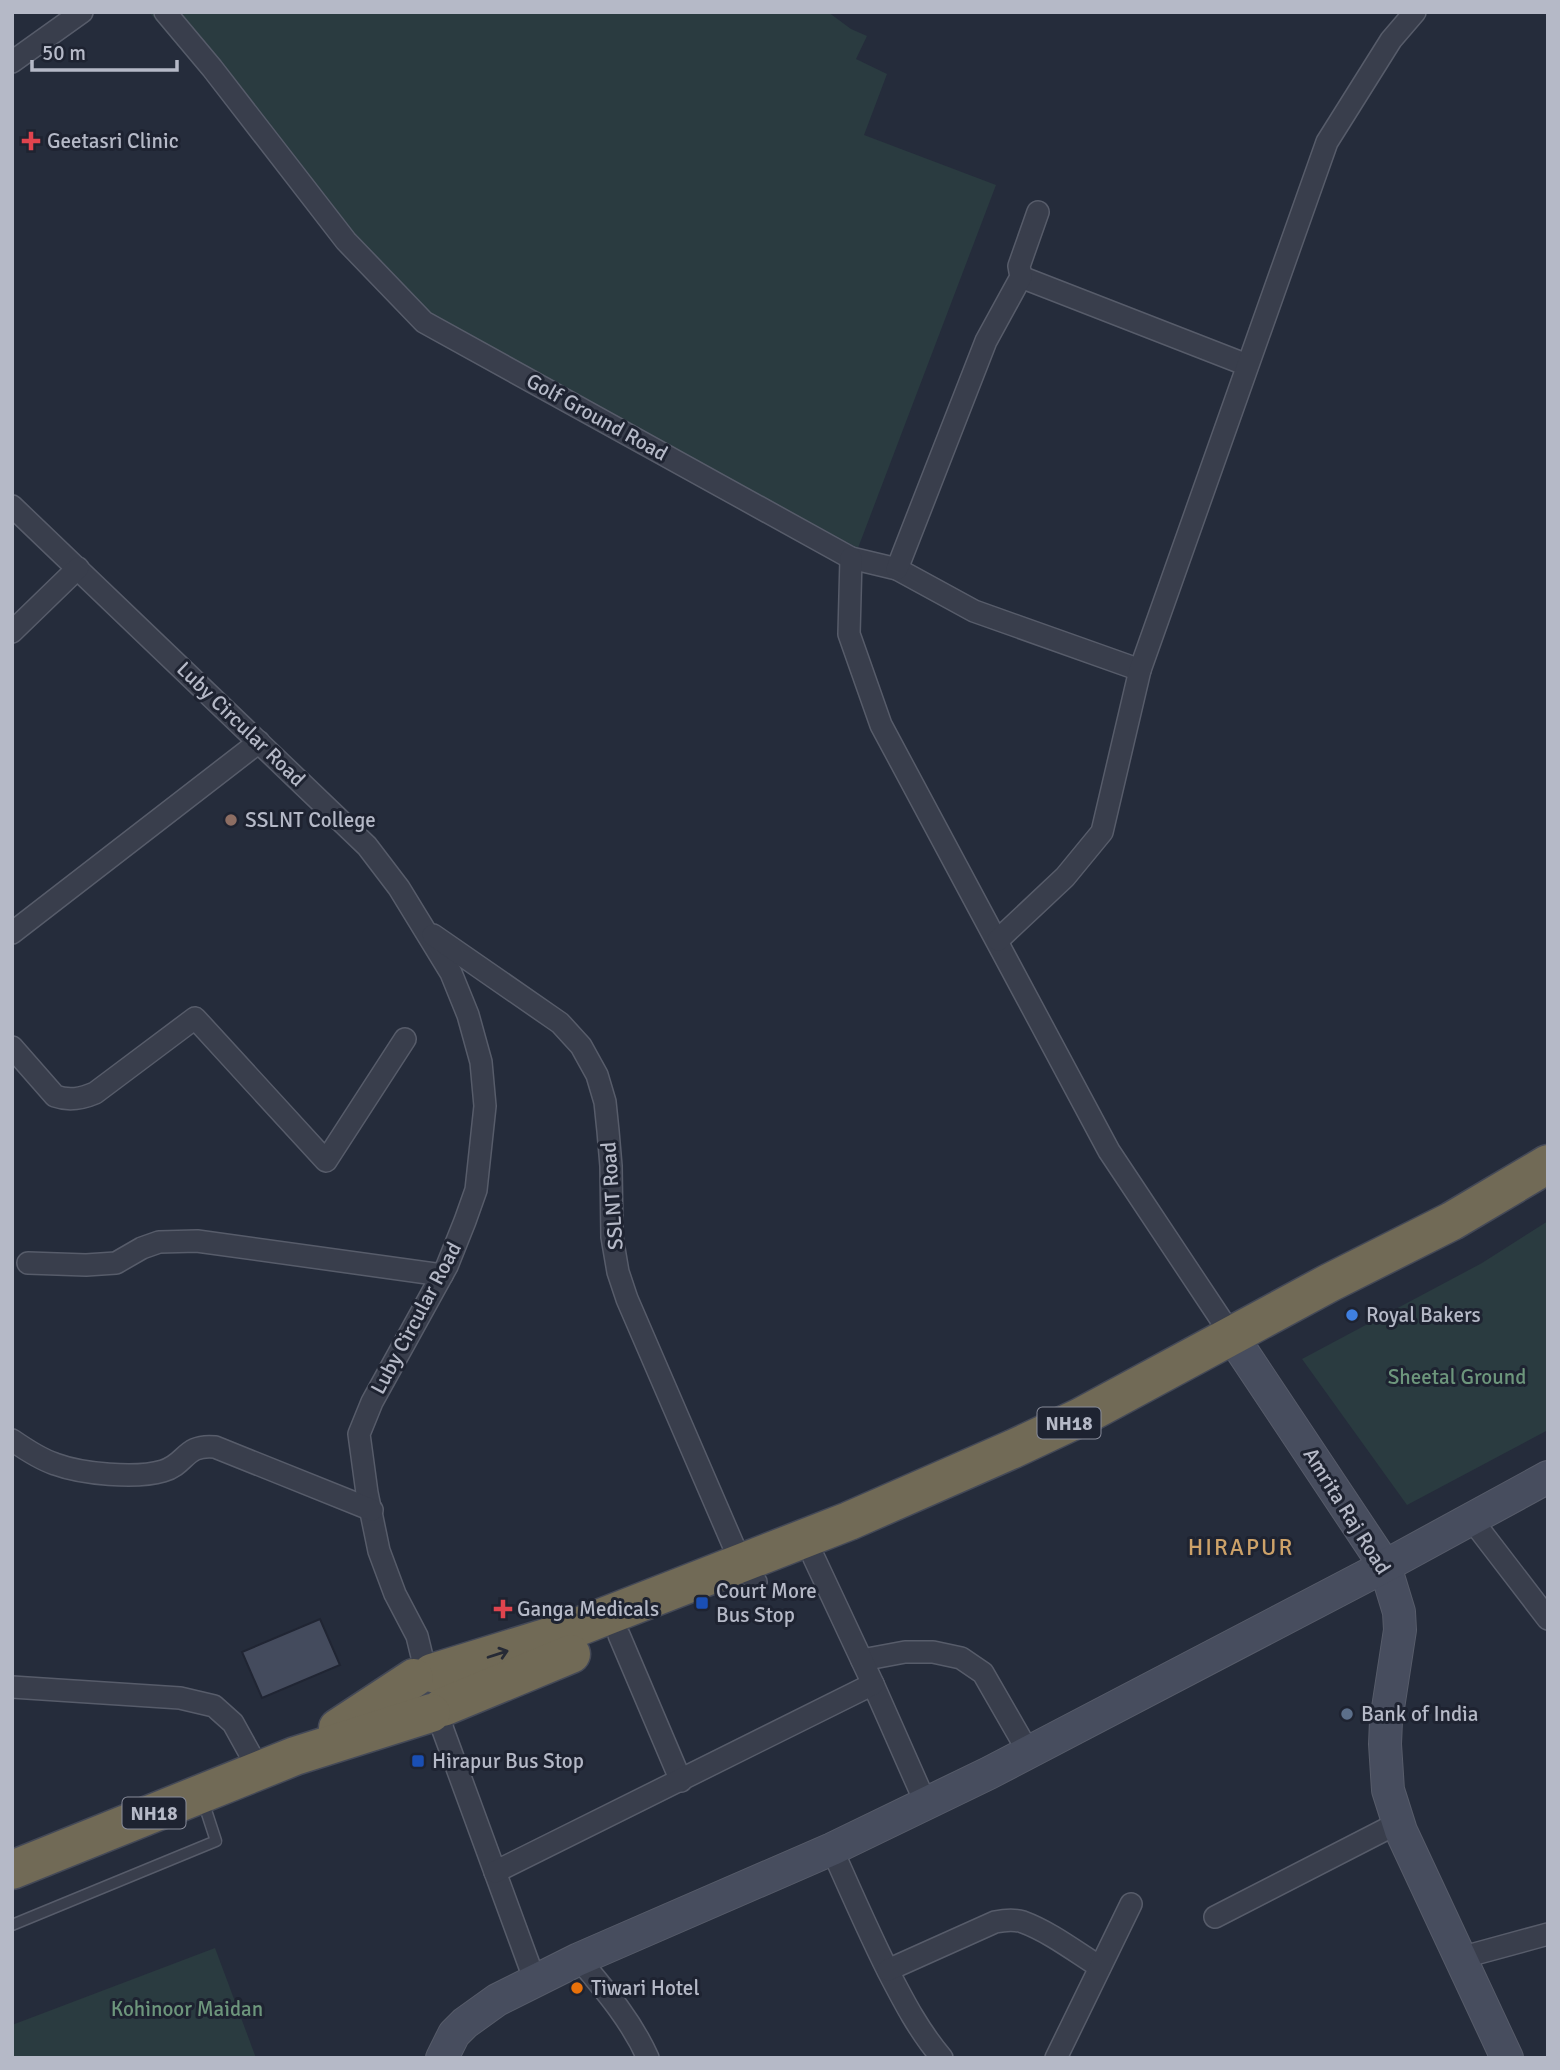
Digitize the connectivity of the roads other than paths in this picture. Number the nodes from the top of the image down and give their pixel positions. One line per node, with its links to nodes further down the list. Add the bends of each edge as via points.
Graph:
1 (82, 12): 4 (street)
2 (165, 12): 9 (street, Golf Ground Road, via 346,241 424,322)
3 (1415, 12): 7 (street, via 1391,40 1327,142)
4 (12, 62)
5 (1038, 212): 6 (street, via 1019,265)
6 (1021, 277): 7 (street); 11 (street, via 986,341)
7 (1247, 365): 13 (street)
8 (12, 506): 10 (street, Luby Circular Road)
9 (851, 558): 11 (street, Golf Ground Road); 17 (street, via 849,634 881,725)
10 (78, 568): 12 (street); 14 (street, Luby Circular Road)
11 (897, 569): 13 (street, Golf Ground Road, via 974,611)
12 (12, 632)
13 (1140, 670): 17 (street, via 1102,832 1065,877)
14 (259, 742): 15 (street, Luby Circular Road, via 367,846); 16 (street)
15 (425, 930): 23 (street, Luby Circular Road, via 451,973 468,1015 481,1062 485,1106 476,1190); 31 (street, SSLNT Road, via 560,1023 581,1046 597,1075 605,1102 618,1272)
16 (12, 933)
17 (998, 940): 24 (street, via 1109,1151)
18 (405, 1039): 19 (street, via 326,1161 195,1018 84,1098 55,1096)
19 (12, 1047)
20 (1548, 1164): 24 (highway, NH18, via 1452,1221 1329,1283)
21 (1548, 1189): 24 (highway, NH18, via 1426,1260)
22 (28, 1262): 23 (street, via 116,1263 159,1242 197,1241)
23 (442, 1275): 27 (street, Luby Circular Road, via 359,1434)
24 (1238, 1345): 29 (highway, NH18, via 1130,1415 1057,1453); 30 (street, Amrita Raj Road); 31 (highway, NH18, via 849,1521)
25 (12, 1440): 27 (street, via 55,1464 124,1474 166,1471 193,1449 215,1447)
26 (1548, 1477): 28 (street)
27 (372, 1510): 37 (street, Luby Circular Road, via 379,1551 417,1636)
28 (1472, 1520): 30 (street); 32 (street)
29 (814, 1558): 31 (highway, NH18); 34 (street)
30 (1385, 1566): 38 (street); 43 (street, Amrita Raj Road, via 1400,1630 1385,1744 1388,1790)
31 (748, 1573): 33 (highway, NH18); 37 (highway, NH18, one-way to 31, via 565,1632)
32 (1548, 1619)
33 (619, 1635): 37 (highway, NH18); 40 (street)
34 (862, 1660): 35 (street); 38 (street, via 933,1651 961,1658 983,1673)
35 (873, 1685): 40 (street); 42 (street)
36 (12, 1687): 39 (street, via 180,1698 214,1706 233,1723)
37 (431, 1692): 39 (highway, NH18); 46 (street, Luby Circular Road)
38 (1029, 1753): 42 (street)
39 (259, 1770): 41 (highway, NH18)
40 (681, 1781): 46 (street)
41 (201, 1794): 45 (highway, NH18); 49 (lane, via 216,1841)
42 (926, 1804): 44 (street)
43 (1398, 1824): 48 (street); 51 (street, Amrita Raj Road)
44 (832, 1849): 52 (street); 54 (street)
45 (12, 1870)
46 (495, 1872): 55 (street, Luby Circular Road)
47 (1130, 1904): 53 (street)
48 (1215, 1917)
49 (12, 1925)
50 (1548, 1934): 51 (street)
51 (1460, 1958): 60 (street, Amrita Raj Road)
52 (579, 1959): 55 (street); 57 (street, via 620,2008)
53 (1100, 1966): 54 (street, via 1031,1926 1008,1920); 59 (street)
54 (888, 1970): 58 (street, via 925,2038)
55 (535, 1981): 56 (street, via 465,2023)
56 (442, 2058)
57 (648, 2058)
58 (942, 2058)
59 (1056, 2058)
60 (1507, 2058)

